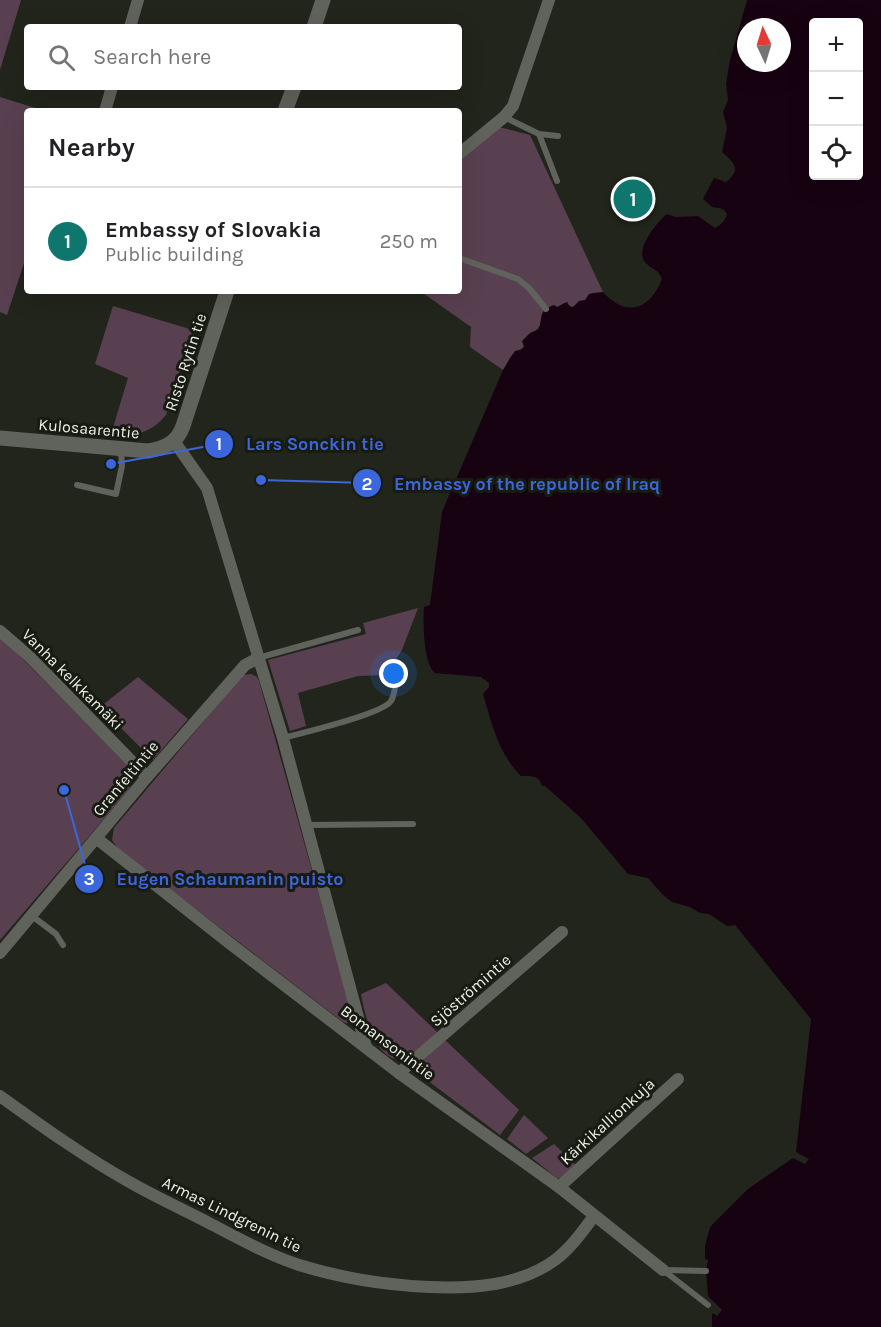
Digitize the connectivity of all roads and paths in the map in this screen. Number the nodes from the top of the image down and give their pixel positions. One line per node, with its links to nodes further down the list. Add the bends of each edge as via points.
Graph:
1 (138, 0): 4 (street)
2 (323, 0): 5 (street)
3 (549, 0): 10 (street, via 513,106)
4 (131, 24)
5 (315, 24)
6 (111, 90): 8 (street)
7 (293, 90): 9 (street)
8 (106, 108)
9 (286, 108)
10 (504, 117): 11 (lane); 13 (street)
11 (539, 134): 12 (lane); 14 (lane)
12 (558, 136)
13 (462, 152)
14 (557, 181)
15 (462, 259): 17 (lane, via 518,279)
16 (226, 294): 19 (street, Risto Rytin tie, via 183,426)
17 (546, 309)
18 (0, 438): 20 (street, Kulosaarentie)
19 (174, 441): 20 (street, Kulosaarentie, via 148,451); 24 (street, via 205,483)
20 (121, 449): 21 (lane, via 116,494)
21 (77, 485)
22 (358, 630): 24 (lane)
23 (0, 631): 27 (street, Vanha kelkkamäki)
24 (258, 658): 26 (street); 27 (street, Granfeltintie, via 245,664)
25 (396, 678): 26 (lane, via 390,704)
26 (283, 738): 29 (street)
27 (147, 777): 30 (street, Granfeltintie)
28 (414, 824): 29 (lane)
29 (307, 825): 35 (street)
30 (96, 838): 31 (street, Granfeltintie); 35 (street, Bomansonintie)
31 (31, 915): 33 (lane, via 56,933); 34 (street, Granfeltintie)
32 (562, 932): 36 (street, Sjöströmintie)
33 (63, 945)
34 (0, 953)
35 (366, 1047): 36 (street, Bomansonintie)
36 (399, 1073): 39 (street, Bomansonintie)
37 (678, 1079): 39 (street, Kärkikallionkuja)
38 (0, 1096): 40 (street, Armas Lindgrenin tie, via 132,1183 268,1253 344,1276 423,1287 491,1285 521,1277 555,1260 575,1242)
39 (559, 1187): 40 (street, Bomansonintie)
40 (594, 1216): 41 (street, Bomansonintie)
41 (663, 1270): 42 (lane); 43 (lane)
42 (706, 1271)
43 (708, 1305)

